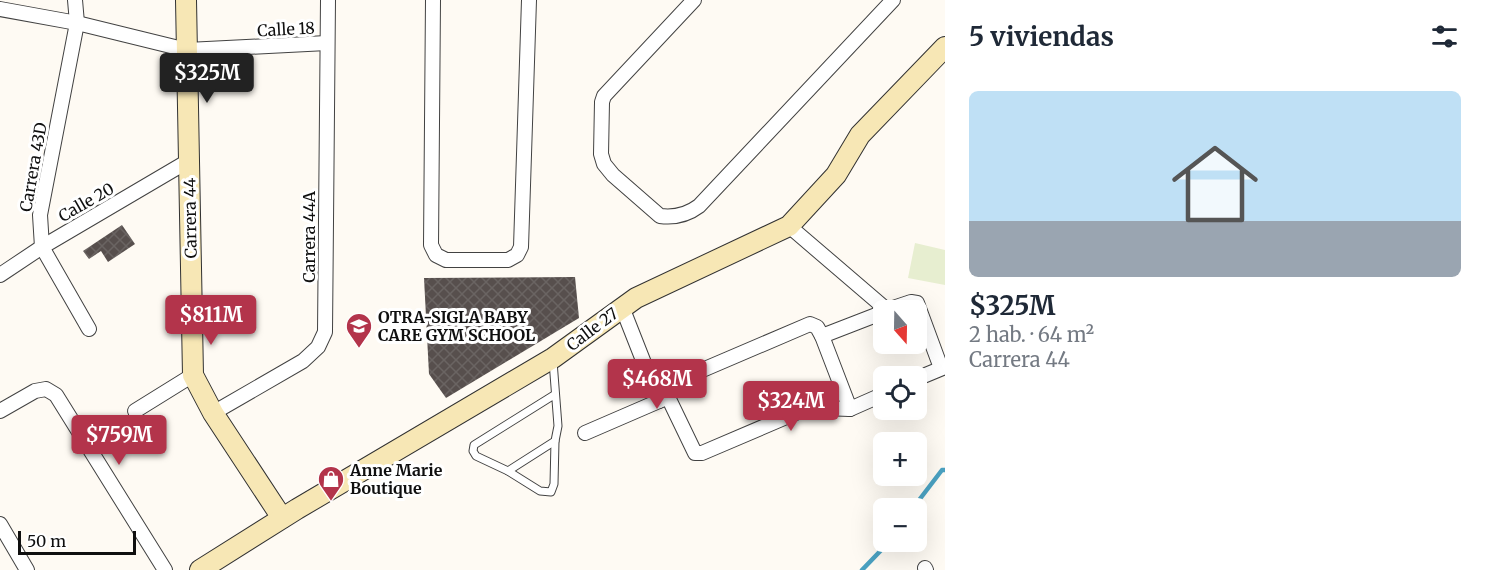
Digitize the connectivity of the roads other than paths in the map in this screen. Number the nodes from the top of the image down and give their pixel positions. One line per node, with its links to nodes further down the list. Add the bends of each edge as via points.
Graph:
1 (75, 0): 9 (street, Carrera 43D)
2 (186, 0): 12 (street, Carrera 44)
3 (328, 0): 10 (street, Carrera 44A)
4 (433, 0): 5 (street, via 431,245 436,255 446,260 508,260 521,248)
5 (529, 0)
6 (694, 0): 7 (street, via 602,102 602,154 606,168 660,216 667,217 687,214 699,206)
7 (892, 0)
8 (0, 9): 9 (street, Calle 18)
9 (76, 23): 12 (street, Calle 18); 15 (street, Carrera 43D, via 40,215)
10 (327, 43): 12 (street, Calle 18); 33 (street, Carrera 44A, via 325,332 318,347 303,361)
11 (945, 47): 14 (street, Calle 27, via 860,135 836,175)
12 (187, 50): 13 (street, Carrera 44)
13 (190, 160): 15 (street, Calle 20); 26 (street, Carrera 44)
14 (789, 226): 17 (street); 18 (street, Calle 27, via 650,290)
15 (42, 247): 16 (street, Calle 20); 21 (street, Carrera 43D)
16 (0, 274)
17 (873, 300)
18 (622, 307): 23 (street, Calle 27); 28 (street)
19 (873, 316): 22 (street)
20 (927, 328): 24 (street)
21 (88, 329)
22 (822, 336): 28 (street, via 810,324 672,383); 30 (street)
23 (553, 358): 27 (lane); 37 (street, Calle 27)
24 (943, 367): 25 (street)
25 (927, 374)
26 (193, 375): 32 (street); 33 (street, Carrera 44)
27 (554, 395): 35 (lane, via 558,426); 36 (lane, via 474,446 476,456)
28 (664, 399): 30 (street, via 695,453 798,412); 34 (street)
29 (873, 399): 30 (street)
30 (850, 409)
31 (0, 411): 40 (street, via 35,391 46,388 56,395)
32 (135, 411)
33 (213, 413): 37 (street, Carrera 44)
34 (585, 433)
35 (555, 441): 36 (lane); 36 (lane, via 554,484 550,492)
36 (508, 471)
37 (282, 518): 41 (street, Calle 27)
38 (0, 524): 39 (street)
39 (27, 570)
40 (165, 570)
41 (200, 570)

